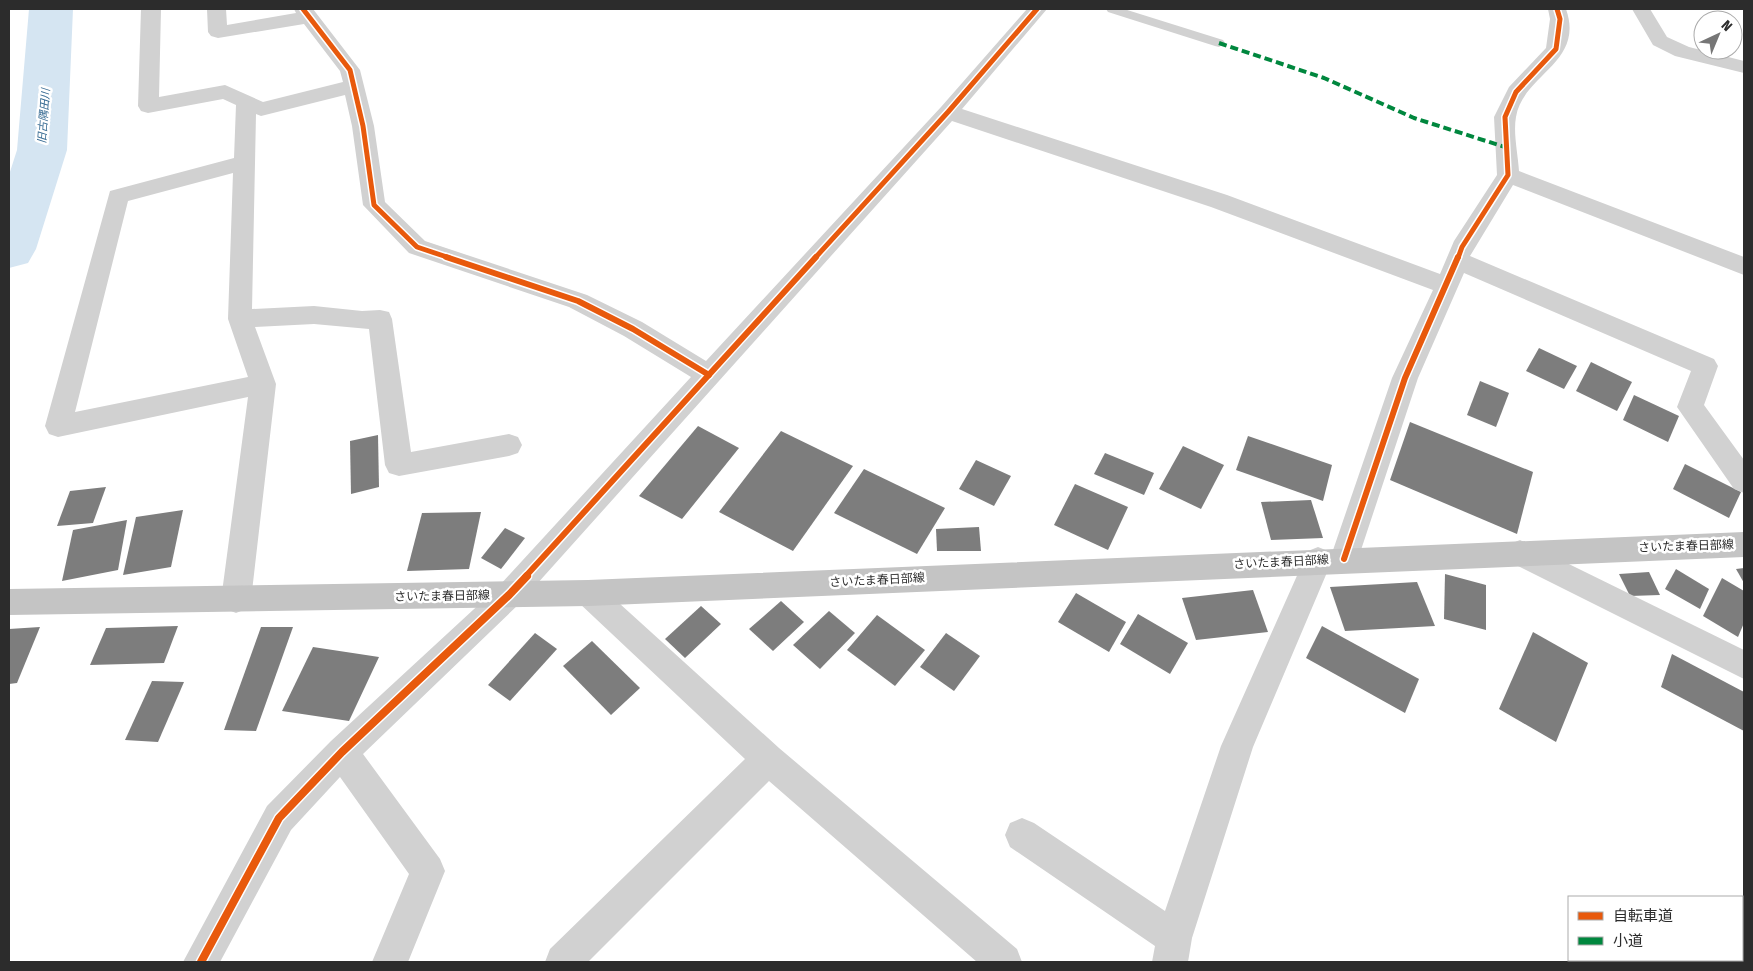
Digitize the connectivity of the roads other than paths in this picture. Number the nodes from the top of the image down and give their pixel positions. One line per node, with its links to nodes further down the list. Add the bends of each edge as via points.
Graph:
1 (151, 9): 11 (street, via 148,106 225,92)
2 (217, 9): 7 (street, via 218,32)
3 (1037, 9): 12 (street)
4 (1112, 9): 8 (lane)
5 (1557, 9): 14 (street, via 1560,20 1556,49 1516,92 1505,117)
6 (1641, 9): 9 (street, via 1660,41 1682,52)
7 (306, 13): 10 (street, via 350,70)
8 (1219, 43)
9 (1744, 67)
10 (354, 86): 11 (street, via 262,109); 19 (street, via 374,205 417,247 578,301)
11 (246, 102): 13 (street)
12 (948, 112): 17 (street, via 1219,201); 19 (street)
13 (244, 163): 18 (street); 20 (street, via 118,196 58,426)
14 (1508, 175): 15 (street); 16 (street)
15 (1456, 260): 17 (street); 22 (street, via 1705,366 1690,406)
16 (1744, 266)
17 (1447, 286): 25 (street, via 1404,378)
18 (240, 319): 20 (street); 21 (street, via 314,315 380,319 399,465)
19 (709, 375): 27 (street)
20 (263, 384): 28 (street)
21 (509, 445)
22 (1744, 481)
23 (1744, 544): 24 (main road, さいたま春日部線)
24 (1520, 553): 25 (main road, さいたま春日部線); 30 (street)
25 (1331, 560): 26 (main road, さいたま春日部線); 34 (street, via 1237,746)
26 (588, 593): 27 (main road, さいたま春日部線); 32 (street)
27 (509, 595): 28 (main road, さいたま春日部線); 31 (street)
28 (236, 600): 29 (main road, さいたま春日部線)
29 (9, 602)
30 (1744, 666)
31 (342, 752): 35 (street, via 279,818); 36 (street, via 428,871)
32 (768, 759): 37 (street); 38 (street)
33 (1022, 835): 34 (street)
34 (1172, 950)
35 (202, 962)
36 (390, 962)
37 (563, 962)
38 (1004, 962)

